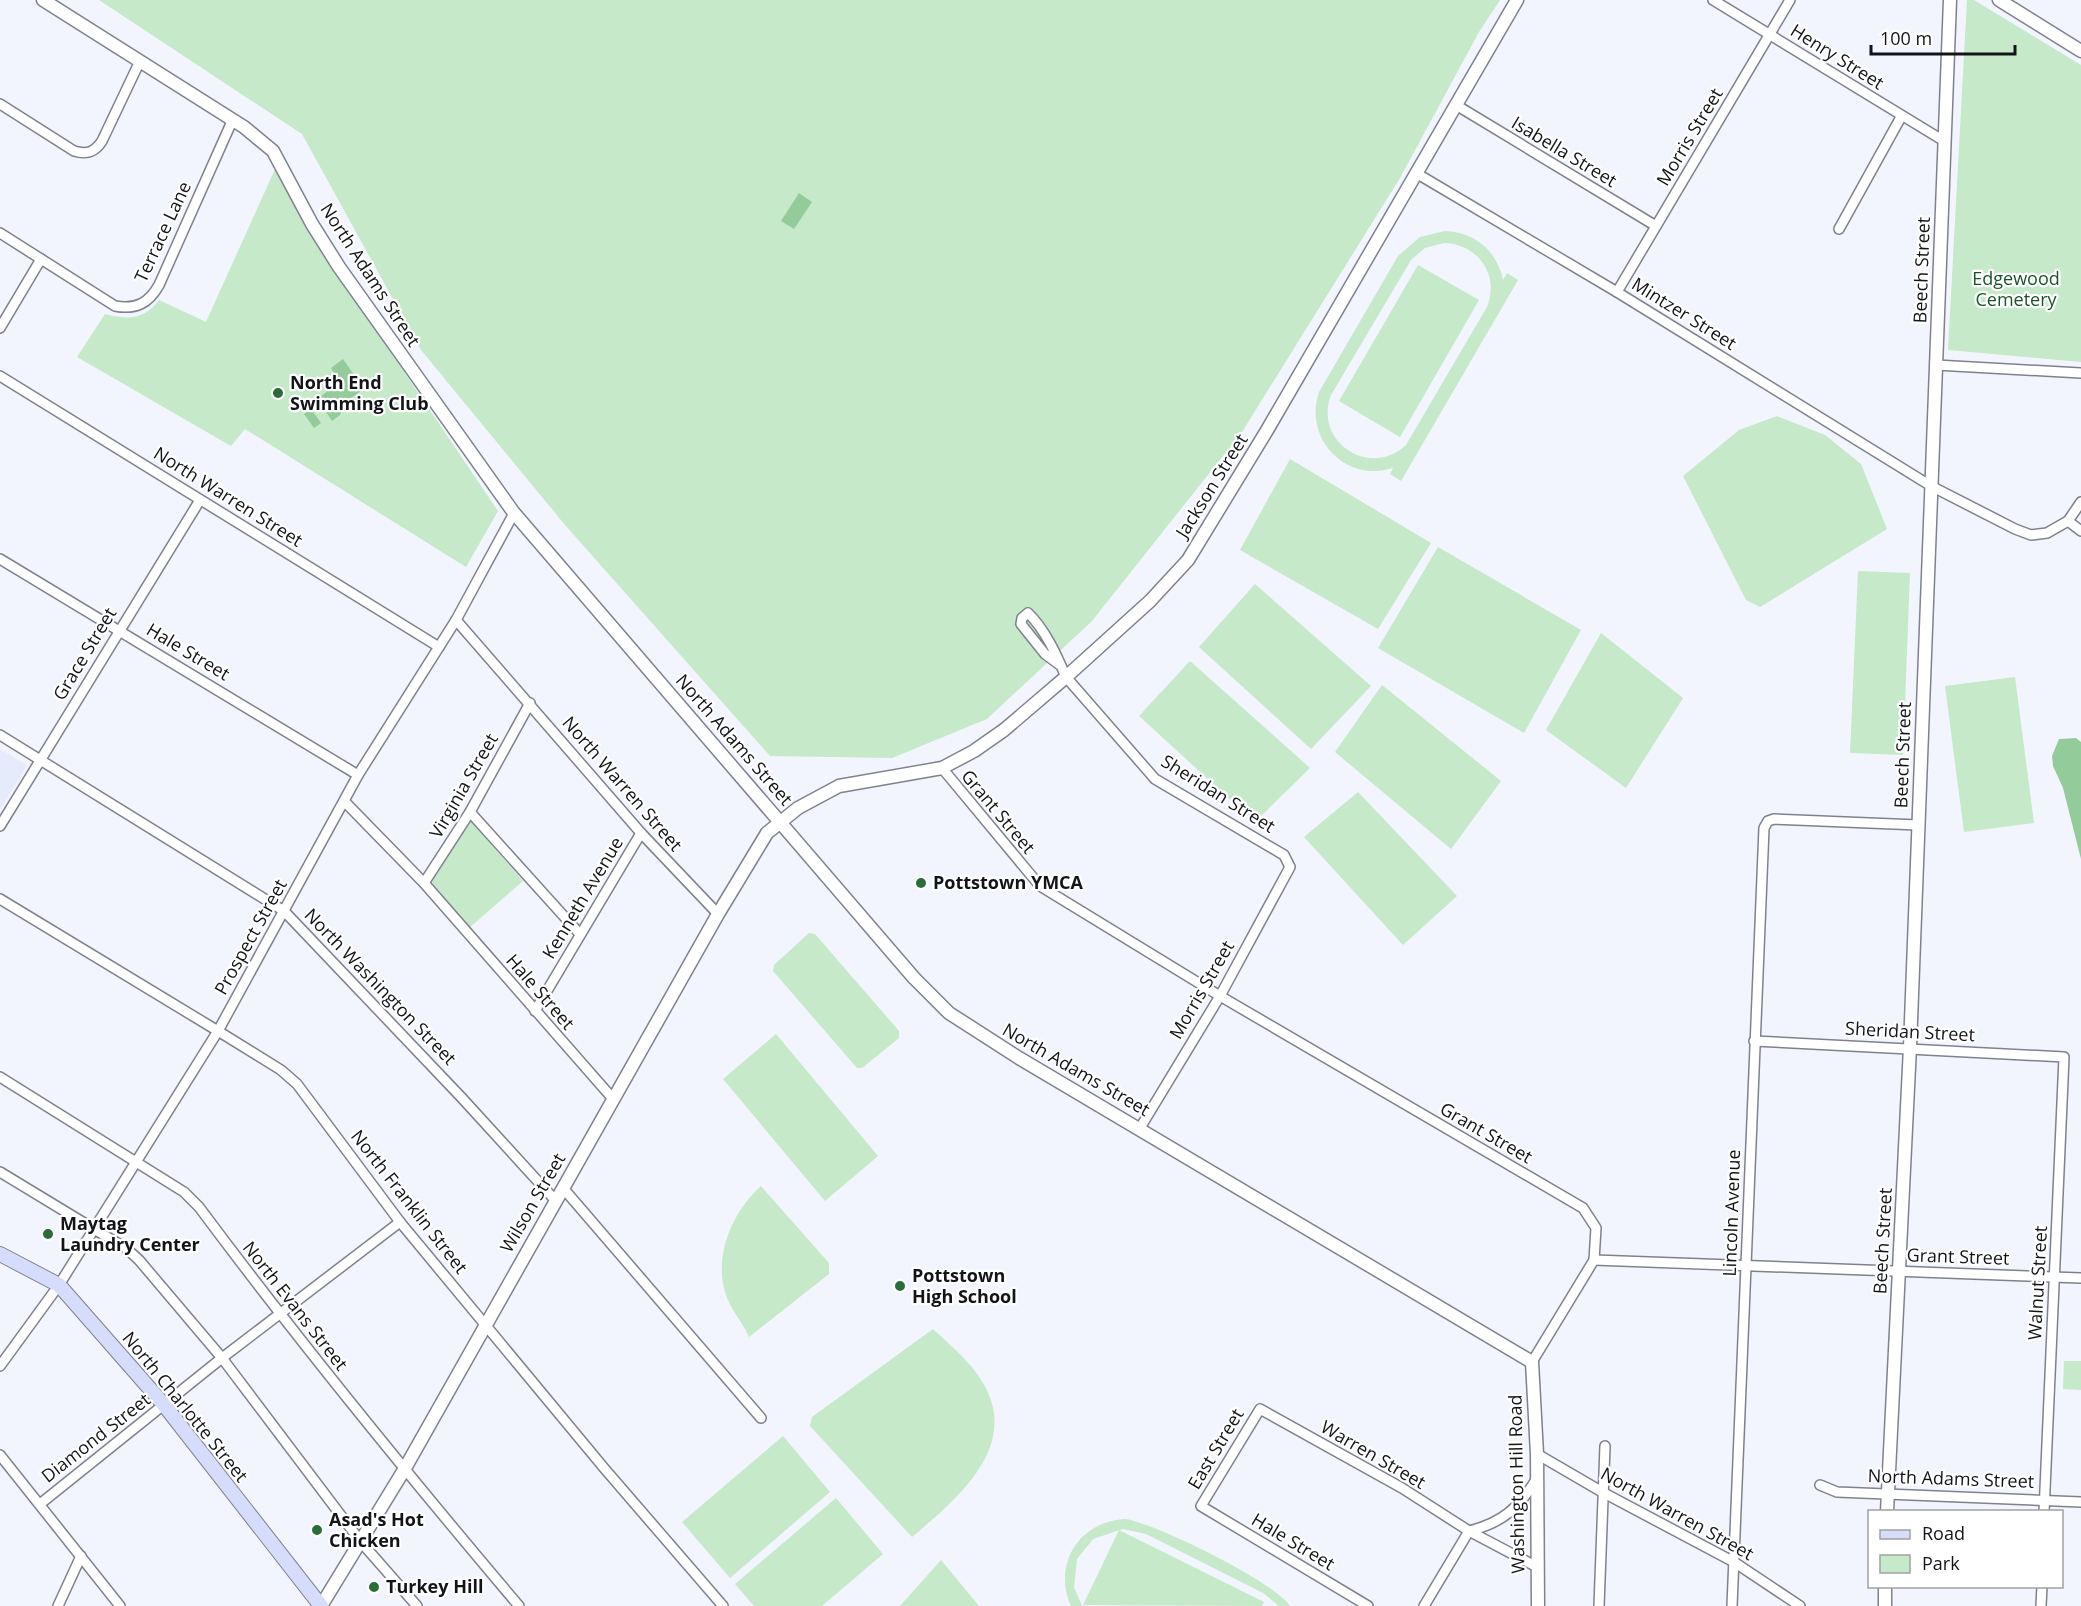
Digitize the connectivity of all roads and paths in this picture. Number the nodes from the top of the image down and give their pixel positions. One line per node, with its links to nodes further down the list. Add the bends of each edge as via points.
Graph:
1 (43, 0): 9 (street, North Adams Street)
2 (1517, 0): 11 (street, Jackson Street)
3 (1713, 0): 7 (street, Henry Street)
4 (1790, 0): 7 (street, Morris Street)
5 (1950, 0): 14 (street, Beech Street)
6 (1999, 0): 8 (street)
7 (1770, 35): 12 (street, Henry Street); 16 (street, Morris Street)
8 (2081, 51)
9 (140, 61): 10 (street, via 99,147 87,153 74,151); 13 (street, North Adams Street)
10 (0, 104)
11 (1456, 105): 15 (street, Jackson Street); 16 (street, Isabella Street)
12 (1901, 117): 14 (street, Henry Street); 17 (street)
13 (233, 120): 19 (street, Terrace Lane, via 149,300 132,308 115,306); 28 (street, North Adams Street, via 273,151 334,260)
14 (1944, 141): 22 (street, Beech Street)
15 (1416, 173): 20 (street, Mintzer Street); 36 (street, Jackson Street, via 1188,560 1150,601)
16 (1656, 226): 20 (street, Morris Street)
17 (1839, 229)
18 (0, 233): 19 (street, Terrace Lane)
19 (41, 259): 21 (street)
20 (1617, 292): 25 (street, Mintzer Street)
21 (0, 328)
22 (1936, 365): 23 (street); 25 (street, Beech Street)
23 (2081, 373)
24 (0, 376): 26 (street, North Warren Street)
25 (1931, 486): 29 (street, Mintzer Street, via 2031,535 2047,533); 45 (street, Beech Street)
26 (200, 500): 33 (street, Grace Street); 34 (street, North Warren Street)
27 (2081, 502): 29 (street)
28 (514, 513): 32 (street, Prospect Street); 44 (street, North Adams Street)
29 (2068, 521): 30 (street)
30 (2081, 531)
31 (0, 559): 33 (street, Hale Street)
32 (456, 620): 34 (street, Prospect Street); 37 (street, North Warren Street)
33 (118, 630): 39 (street, Grace Street); 41 (street, Hale Street)
34 (439, 647): 41 (street, Prospect Street)
35 (1060, 665): 35 (street, Sheridan Street, via 1036,621 1028,613 1021,624 1045,654); 36 (street, Sheridan Street)
36 (1066, 677): 40 (street, Jackson Street, via 985,744); 48 (street, Sheridan Street, via 1155,779 1284,855)
37 (530, 703): 43 (street, Virginia Street); 47 (street, North Warren Street)
38 (0, 735): 39 (street, North Washington Street)
39 (42, 759): 46 (street, Grace Street); 51 (street, North Washington Street)
40 (942, 768): 44 (street, Jackson Street, via 839,786 806,801); 54 (street, Grant Street, via 1040,886)
41 (358, 775): 42 (street, Prospect Street)
42 (344, 801): 49 (street, Hale Street); 51 (street, Prospect Street)
43 (470, 812): 49 (street, Virginia Street); 53 (street)
44 (780, 822): 52 (street, Wilson Street, via 767,833); 62 (street, North Adams Street, via 941,1006 1019,1058)
45 (1918, 825): 57 (street, Lincoln Avenue, via 1774,819 1768,822 1762,836); 58 (street, Beech Street)
46 (0, 826)
47 (641, 833): 52 (street, North Warren Street); 53 (street, Kenneth Avenue)
48 (1290, 867): 54 (street, Morris Street)
49 (424, 883): 55 (street, Hale Street)
50 (0, 899): 56 (street, North Franklin Street)
51 (284, 910): 56 (street, Prospect Street); 66 (street, North Washington Street)
52 (718, 914): 61 (street, Wilson Street)
53 (579, 933): 55 (street, Kenneth Avenue)
54 (1220, 996): 62 (street, Morris Street); 70 (street, Grant Street, via 1583,1208 1596,1228)
55 (535, 1011): 61 (street, Hale Street)
56 (218, 1031): 63 (street, Prospect Street); 67 (street, North Franklin Street, via 297,1084)
57 (1754, 1041): 58 (street, Sheridan Street); 71 (street, Lincoln Avenue)
58 (1910, 1047): 59 (street, Sheridan Street); 72 (street, Beech Street)
59 (2064, 1057): 73 (street, Walnut Street)
60 (0, 1077): 63 (street, North Evans Street)
61 (614, 1100): 65 (street, Wilson Street)
62 (1140, 1128): 79 (street, North Adams Street)
63 (136, 1161): 68 (street, Prospect Street); 76 (street, North Evans Street, via 184,1192 199,1207)
64 (0, 1172): 68 (street)
65 (563, 1188): 66 (street, Wilson Street); 83 (street)
66 (555, 1200): 77 (street, Wilson Street)
67 (400, 1222): 76 (street, Diamond Street); 77 (street, North Franklin Street)
68 (94, 1230): 75 (street, Prospect Street); 78 (street, via 139,1260)
69 (0, 1254): 75 (main road, North Charlotte Street)
70 (1594, 1260): 71 (street, Grant Street); 79 (street)
71 (1747, 1266): 72 (street, Grant Street); 101 (street, Lincoln Avenue)
72 (1900, 1272): 73 (street, Grant Street); 91 (street, Beech Street)
73 (2054, 1277): 74 (street, Grant Street); 92 (street, Walnut Street)
74 (2081, 1278)
75 (59, 1285): 80 (street, Prospect Street); 81 (main road, North Charlotte Street)
76 (279, 1315): 78 (street, Diamond Street); 87 (street, North Evans Street)
77 (485, 1325): 87 (street, Wilson Street); 110 (street, North Franklin Street)
78 (222, 1358): 81 (street, Diamond Street); 99 (street)
79 (1532, 1362): 85 (street, Washington Hill Road)
80 (0, 1366)
81 (165, 1406): 94 (street, Diamond Street); 107 (main road, North Charlotte Street)
82 (1260, 1409): 95 (street, East Street); 98 (street, Warren Street, via 1402,1488)
83 (761, 1418)
84 (1605, 1446): 90 (street)
85 (1537, 1454): 88 (street, Washington Hill Road); 90 (street, North Warren Street)
86 (0, 1455): 94 (street)
87 (404, 1470): 99 (street, Wilson Street); 109 (street, North Evans Street)
88 (1537, 1477): 98 (street, via 1513,1512 1496,1523); 102 (street, Washington Hill Road)
89 (1820, 1485): 91 (street, North Adams Street, via 1837,1491)
90 (1604, 1493): 101 (street, North Warren Street); 114 (street)
91 (1887, 1494): 92 (street, North Adams Street); 96 (street, Beech Street)
92 (2045, 1501): 93 (street, North Adams Street); 97 (street, Walnut Street)
93 (2081, 1502)
94 (40, 1504): 100 (street)
95 (1201, 1506): 111 (street, Hale Street)
96 (1887, 1510)
97 (2044, 1510)
98 (1469, 1531): 102 (street, Warren Street); 112 (street)
99 (361, 1542): 107 (street, Wilson Street); 108 (street)
100 (81, 1556): 105 (street); 106 (street)
101 (1734, 1562): 115 (street, Lincoln Avenue); 116 (street, North Warren Street)
102 (1537, 1567): 113 (street, Washington Hill Road)
103 (1885, 1588): 117 (street)
104 (2042, 1588): 118 (street)
105 (58, 1606)
106 (120, 1606)
107 (321, 1606)
108 (417, 1606)
109 (519, 1606)
110 (723, 1606)
111 (1368, 1606)
112 (1424, 1606)
113 (1538, 1606)
114 (1599, 1606)
115 (1732, 1606)
116 (1800, 1606)
117 (1884, 1606)
118 (2041, 1606)

